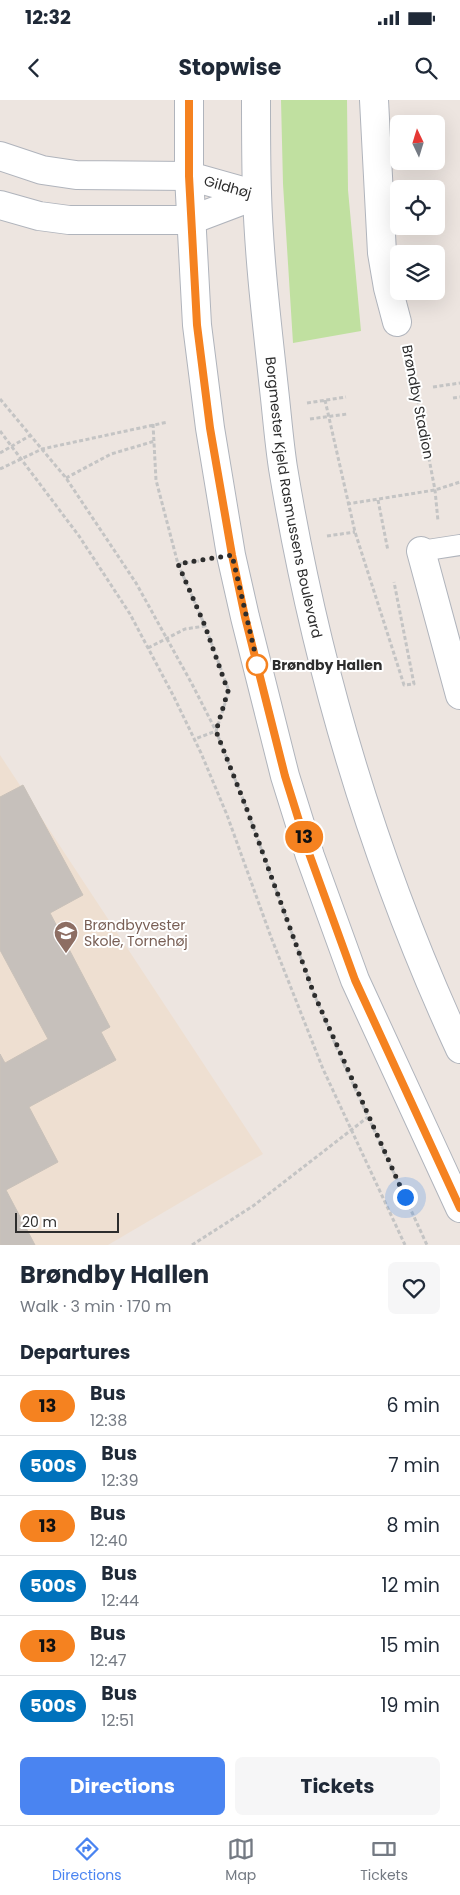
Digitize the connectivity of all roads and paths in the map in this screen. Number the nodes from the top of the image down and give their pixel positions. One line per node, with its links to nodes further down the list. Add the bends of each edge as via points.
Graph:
1 (189, 100): 5 (street)
2 (256, 100): 6 (street, Borgmester Kjeld Rasmussens Boulevard)
3 (374, 100): 9 (street, via 382,253)
4 (0, 156): 5 (street, Gildhøj, via 42,170 76,176)
5 (189, 176): 6 (street, Gildhøj); 8 (street)
6 (257, 195): 8 (street, Gildhøj); 48 (street, Borgmester Kjeld Rasmussens Boulevard, via 266,318 283,466 324,663 395,897)
7 (0, 205): 8 (street, Gildhøj, via 39,216 70,220)
8 (191, 220): 38 (street, via 200,353)
9 (397, 322): 33 (path, Brøndby Stadion, via 406,340)
10 (460, 383): 11 (path)
11 (433, 387)
12 (346, 397): 16 (path)
13 (460, 397): 14 (path)
14 (453, 398)
15 (0, 399): 24 (path)
16 (326, 400): 17 (path); 19 (path)
17 (307, 402)
18 (347, 414): 19 (path)
19 (328, 417): 20 (path); 35 (path)
20 (310, 419)
21 (168, 422): 22 (path)
22 (153, 424): 25 (path); 27 (path)
23 (0, 430): 26 (path)
24 (31, 435): 26 (path); 27 (path)
25 (155, 441): 31 (path, via 111,454); 40 (path, via 156,480)
26 (12, 446): 28 (path); 29 (path)
27 (42, 449): 29 (path); 31 (path)
28 (0, 453)
29 (21, 458): 30 (path); 44 (path, via 78,536 130,614)
30 (0, 469)
31 (66, 478): 43 (path, via 136,583)
32 (460, 482): 33 (path)
33 (435, 490): 34 (path); 37 (path, Brøndby Stadion, via 439,524)
34 (378, 500): 35 (path); 39 (path)
35 (348, 504): 41 (path, via 404,685 414,684)
36 (460, 545): 37 (lane)
37 (421, 551): 45 (street)
38 (232, 555): 40 (path); 51 (street, via 285,776 310,856 355,980)
39 (389, 559)
40 (178, 564): 42 (path)
41 (393, 578)
42 (205, 626): 43 (path); 46 (path, via 228,691)
43 (167, 637): 44 (path); 46 (path)
44 (148, 648): 47 (path)
45 (460, 696)
46 (216, 731): 47 (path); 49 (path, via 314,994)
47 (195, 739): 50 (path, via 319,1061)
48 (460, 1049)
49 (368, 1117): 50 (path); 54 (path)
50 (351, 1129): 52 (path, via 253,1206); 53 (path)
51 (460, 1208)
52 (192, 1245)
53 (405, 1245)
54 (427, 1245)

